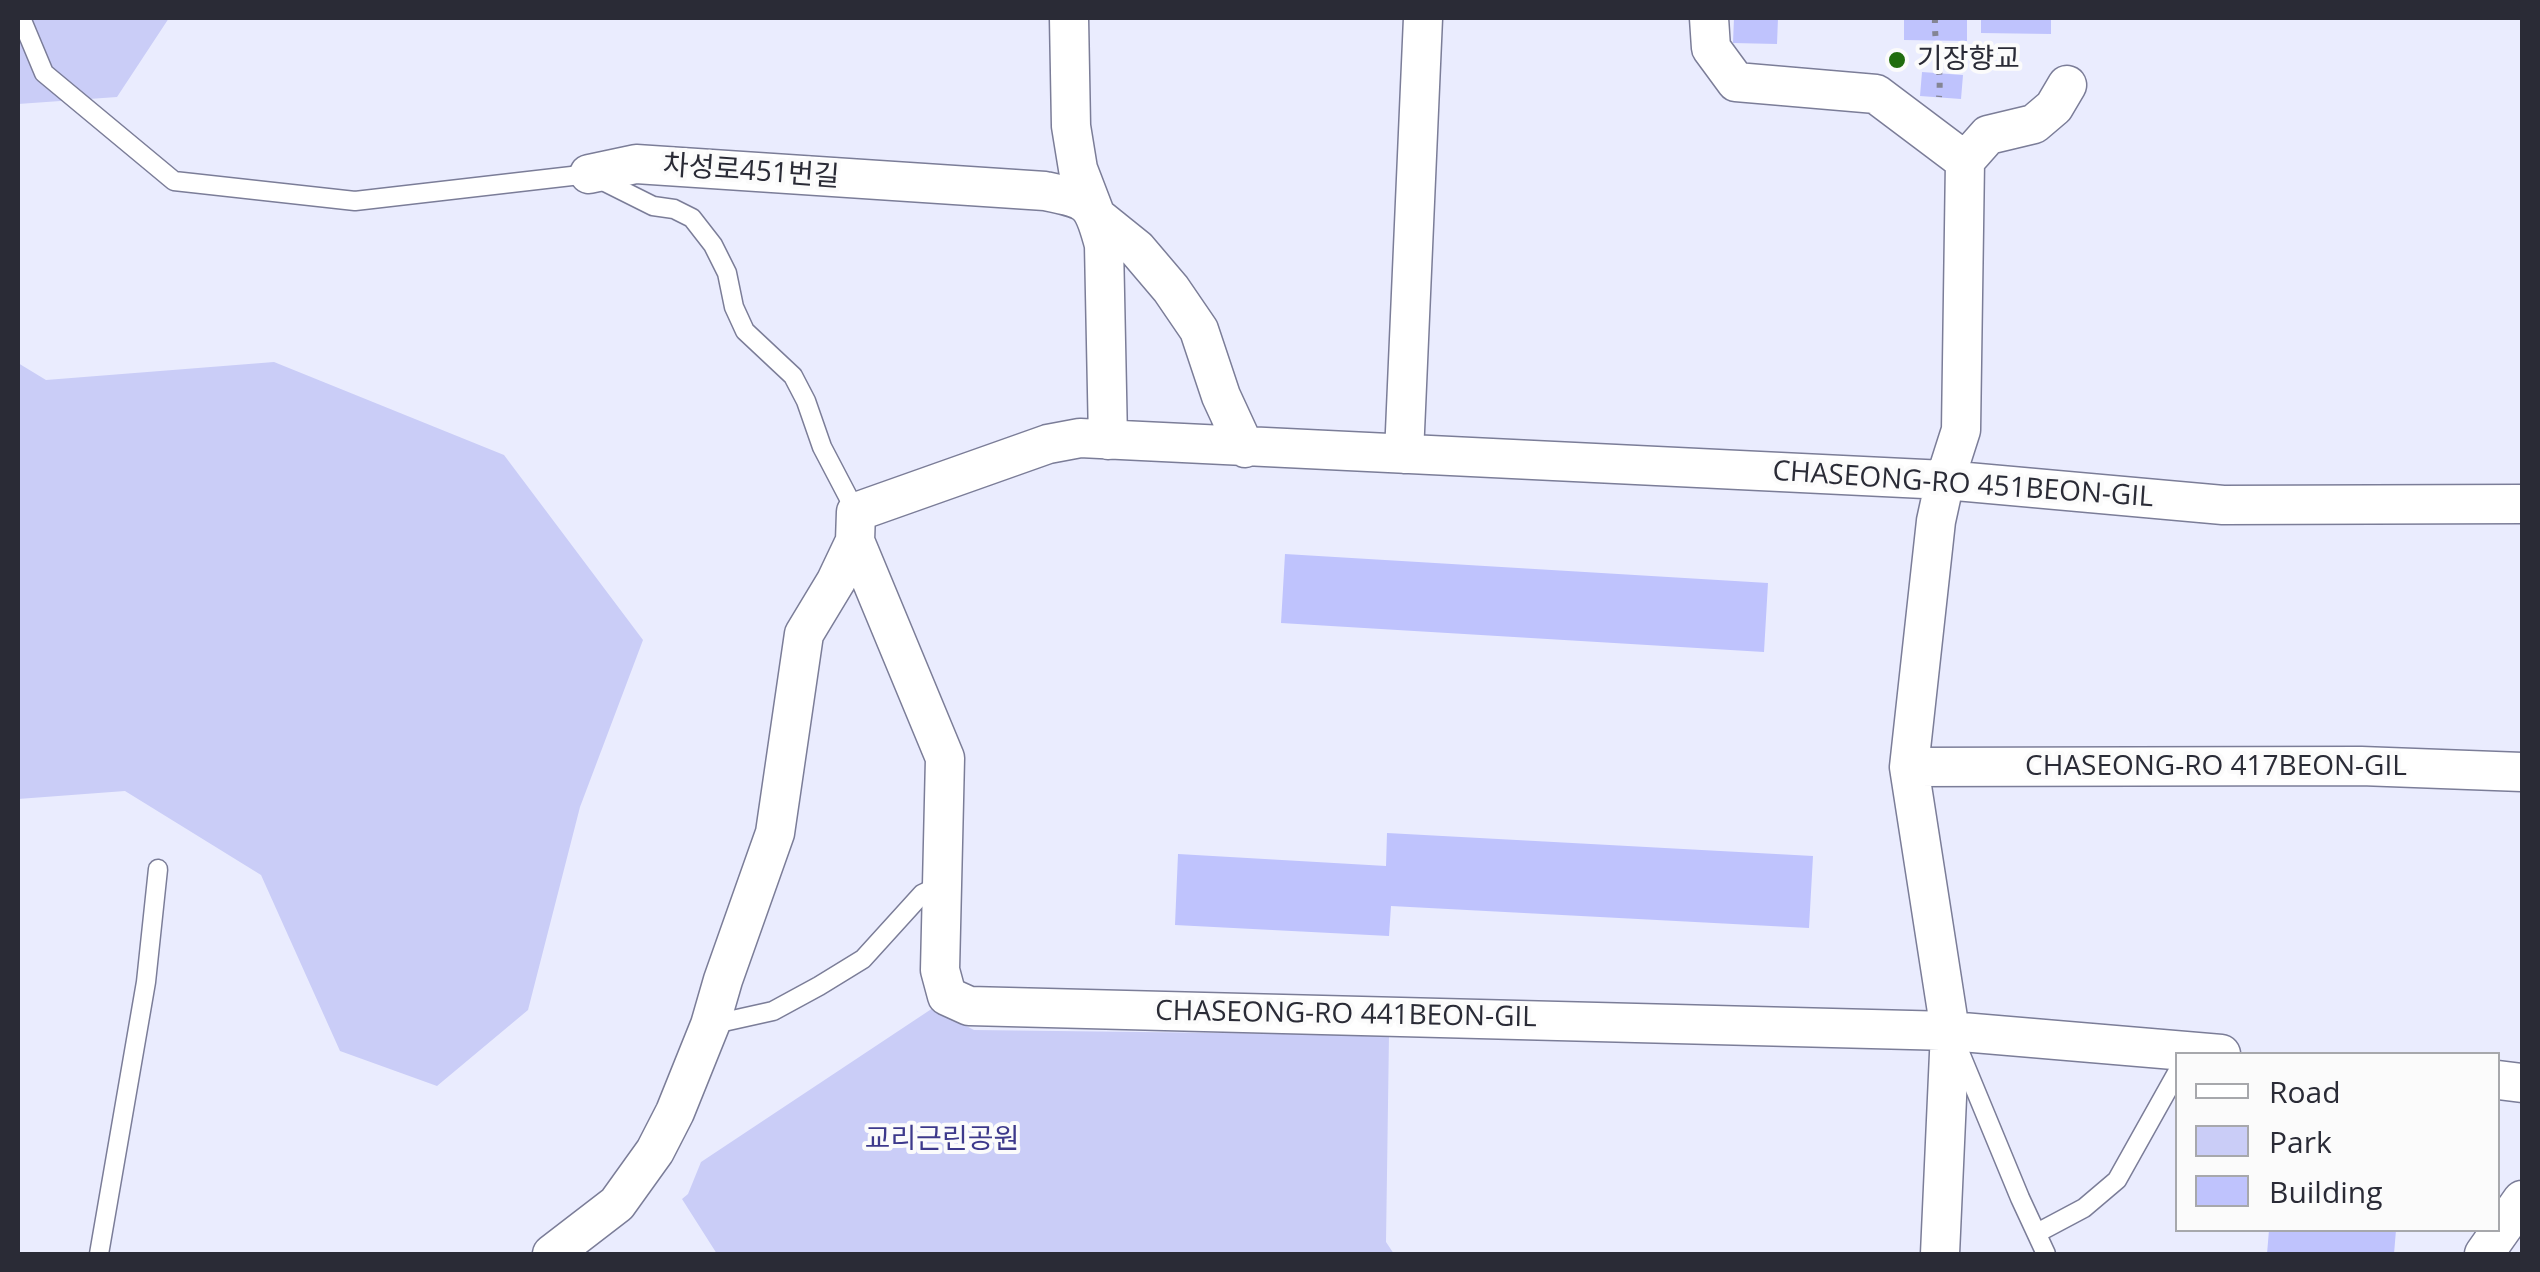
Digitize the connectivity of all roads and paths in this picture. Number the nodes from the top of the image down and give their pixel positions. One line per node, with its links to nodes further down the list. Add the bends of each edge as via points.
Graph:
1 (20, 18): 9 (lane, 차성로451번길, via 44,73 174,180 355,200)
2 (1069, 18): 10 (street, via 1071,126 1078,170)
3 (1423, 18): 13 (street)
4 (1709, 18): 8 (street, via 1711,48 1736,82 1788,74 1876,94)
5 (1935, 18): 7 (path)
6 (2067, 85): 8 (street, via 2034,124 1988,135)
7 (1940, 87)
8 (1965, 161): 14 (street, via 1962,430)
9 (589, 174): 10 (street, 차성로451번길, via 636,164 1045,191 1082,198); 16 (lane, via 692,218 713,245 745,331 793,376 806,401)
10 (1096, 216): 11 (street, via 1104,245); 12 (street, via 1137,249 1199,330)
11 (1108, 440): 12 (street, CHASEONG-RO 451BEON-GIL); 16 (street, CHASEONG-RO 451BEON-GIL, via 1048,444)
12 (1244, 448): 13 (street, CHASEONG-RO 451BEON-GIL)
13 (1404, 454): 14 (street, CHASEONG-RO 451BEON-GIL)
14 (1945, 480): 15 (street, CHASEONG-RO 451BEON-GIL, via 2223,504); 17 (street)
15 (2522, 504)
16 (855, 526): 20 (street, CHASEONG-RO 441BEON-GIL, via 945,758); 21 (street, via 836,581 804,634 774,833)
17 (1908, 767): 18 (street, CHASEONG-RO 417BEON-GIL); 22 (street)
18 (2522, 772)
19 (158, 869): 29 (lane, via 146,982)
20 (942, 885): 21 (lane, via 922,894 862,960 773,1010); 22 (street, CHASEONG-RO 441BEON-GIL, via 940,970 947,996 969,1006)
21 (710, 1025): 30 (street, via 655,1151 617,1204)
22 (1950, 1030): 23 (street, CHASEONG-RO 441BEON-GIL); 28 (lane); 31 (street)
23 (2175, 1056)
24 (2175, 1087): 28 (lane, via 2117,1180)
25 (2522, 1200): 26 (street)
26 (2500, 1231)
27 (2499, 1232): 33 (street)
28 (2037, 1234): 32 (lane)
29 (99, 1254)
30 (552, 1254)
31 (1940, 1254)
32 (2046, 1254)
33 (2484, 1254)

